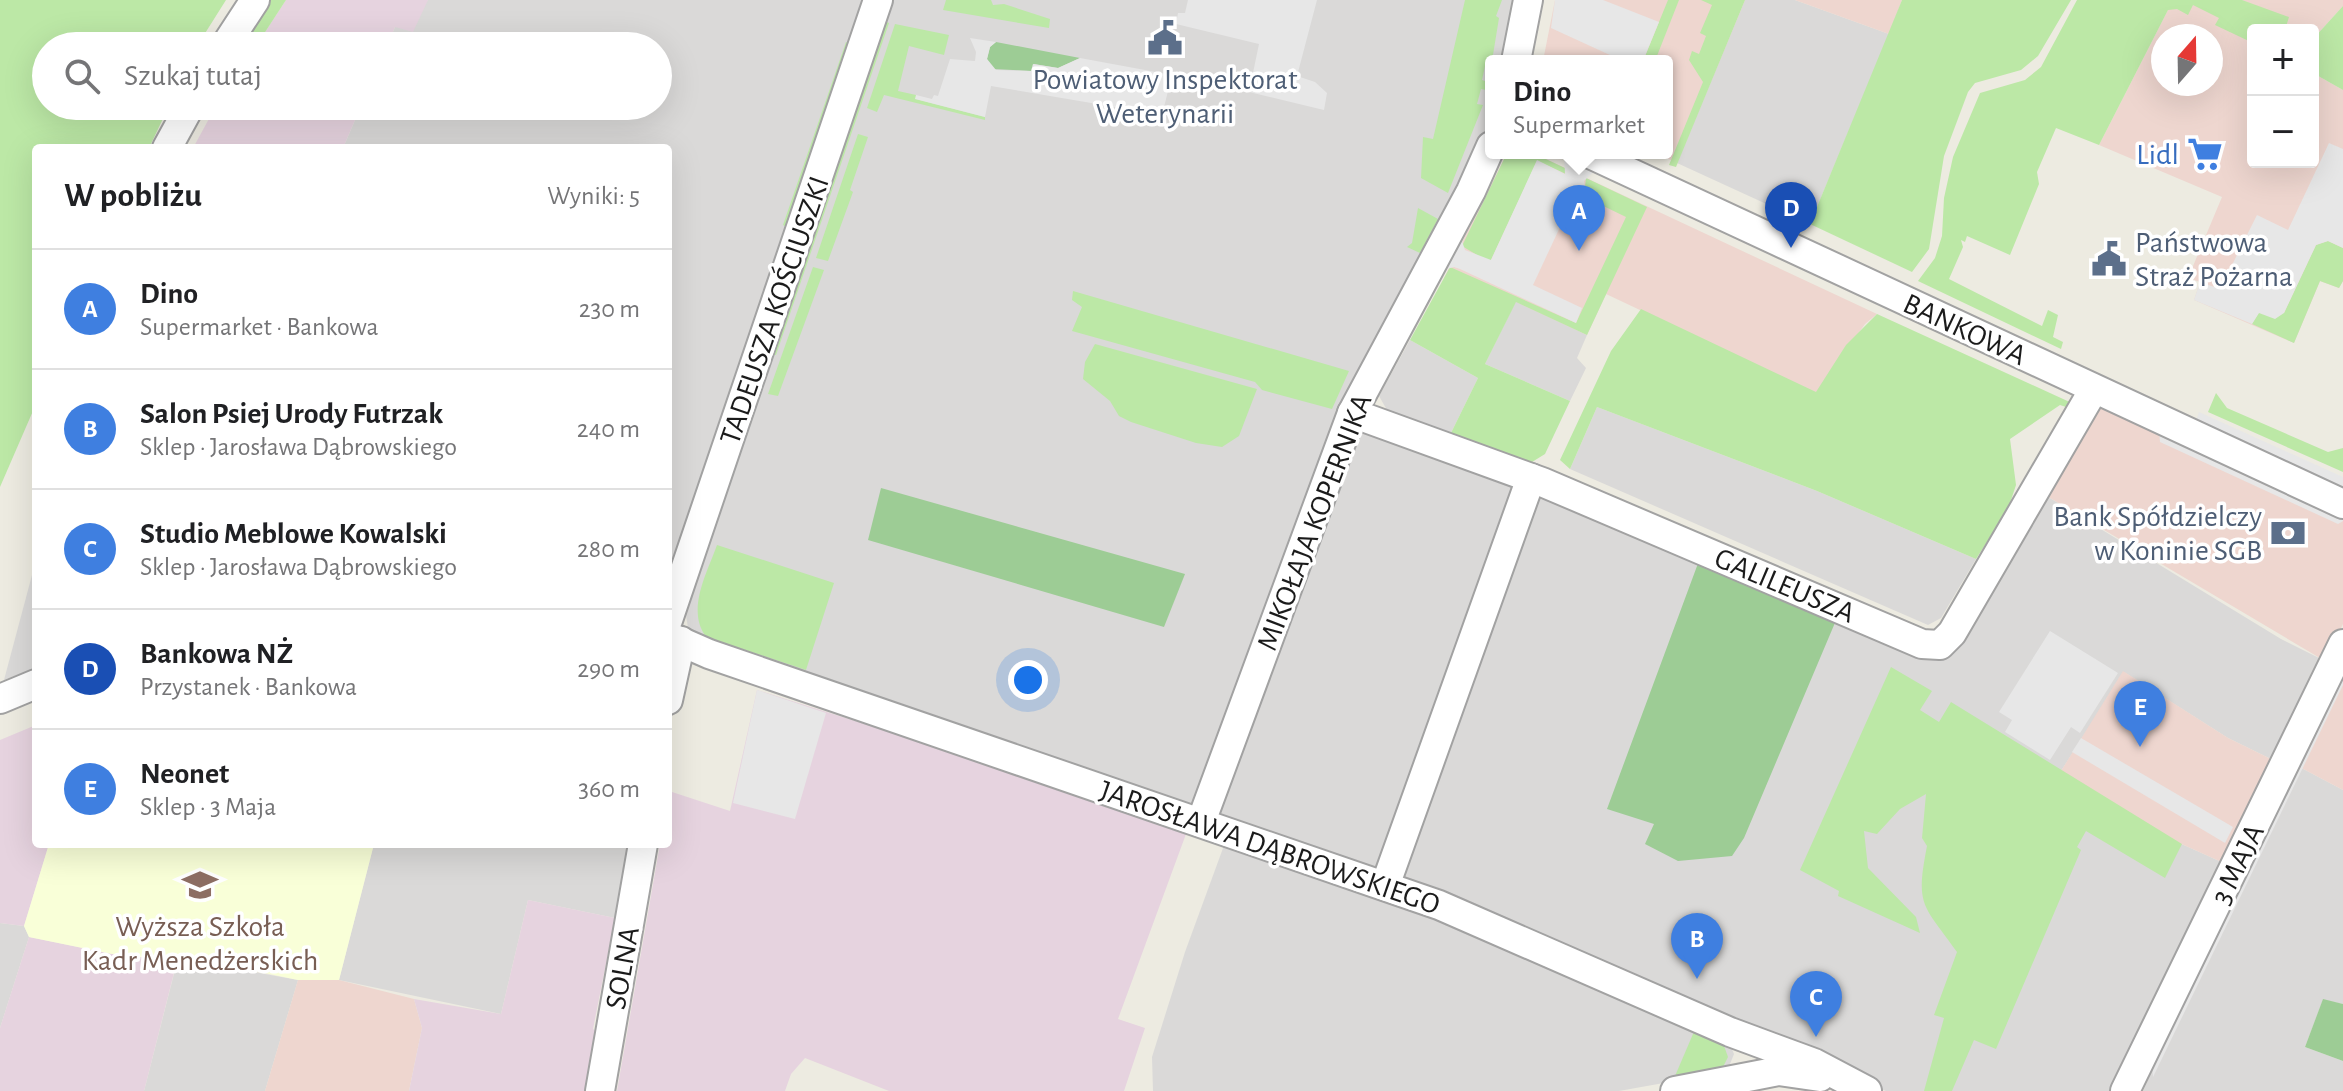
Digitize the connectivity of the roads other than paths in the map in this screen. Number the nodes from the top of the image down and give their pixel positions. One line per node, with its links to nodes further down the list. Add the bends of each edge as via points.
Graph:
1 (255, 0): 4 (street)
2 (878, 0): 14 (street, TADEUSZA KOŚCIUSZKI)
3 (1528, 0): 5 (street)
4 (234, 32)
5 (1517, 55)
6 (182, 120): 7 (street)
7 (169, 144)
8 (1485, 158): 11 (street, MIKOŁAJA KOPERNIKA)
9 (1601, 159): 10 (street, BANKOWA)
10 (2094, 389): 12 (street, GALILEUSZA, via 1952,633 1940,645 1922,644); 13 (street, BANKOWA)
11 (1352, 413): 12 (street, GALILEUSZA); 18 (street, MIKOŁAJA KOPERNIKA)
12 (1531, 478): 20 (street)
13 (2343, 504)
14 (672, 632): 18 (street, JAROSŁAWA DĄBROWSKIEGO)
15 (2343, 644): 23 (street, 3 MAJA)
16 (32, 686): 17 (street)
17 (0, 699)
18 (1201, 822): 20 (street, JAROSŁAWA DĄBROWSKIEGO)
19 (642, 848): 25 (street, SOLNA)
20 (1385, 886): 21 (street, JAROSŁAWA DĄBROWSKIEGO, via 1464,915)
21 (1730, 1032): 22 (street); 24 (street, JAROSŁAWA DĄBROWSKIEGO, via 1802,1058)
22 (1744, 1080): 24 (street, JAROSŁAWA DĄBROWSKIEGO, via 1779,1071); 26 (street, JAROSŁAWA DĄBROWSKIEGO); 27 (street)
23 (2128, 1088)
24 (1864, 1090)
25 (600, 1091)
26 (1675, 1091)
27 (1802, 1091)

